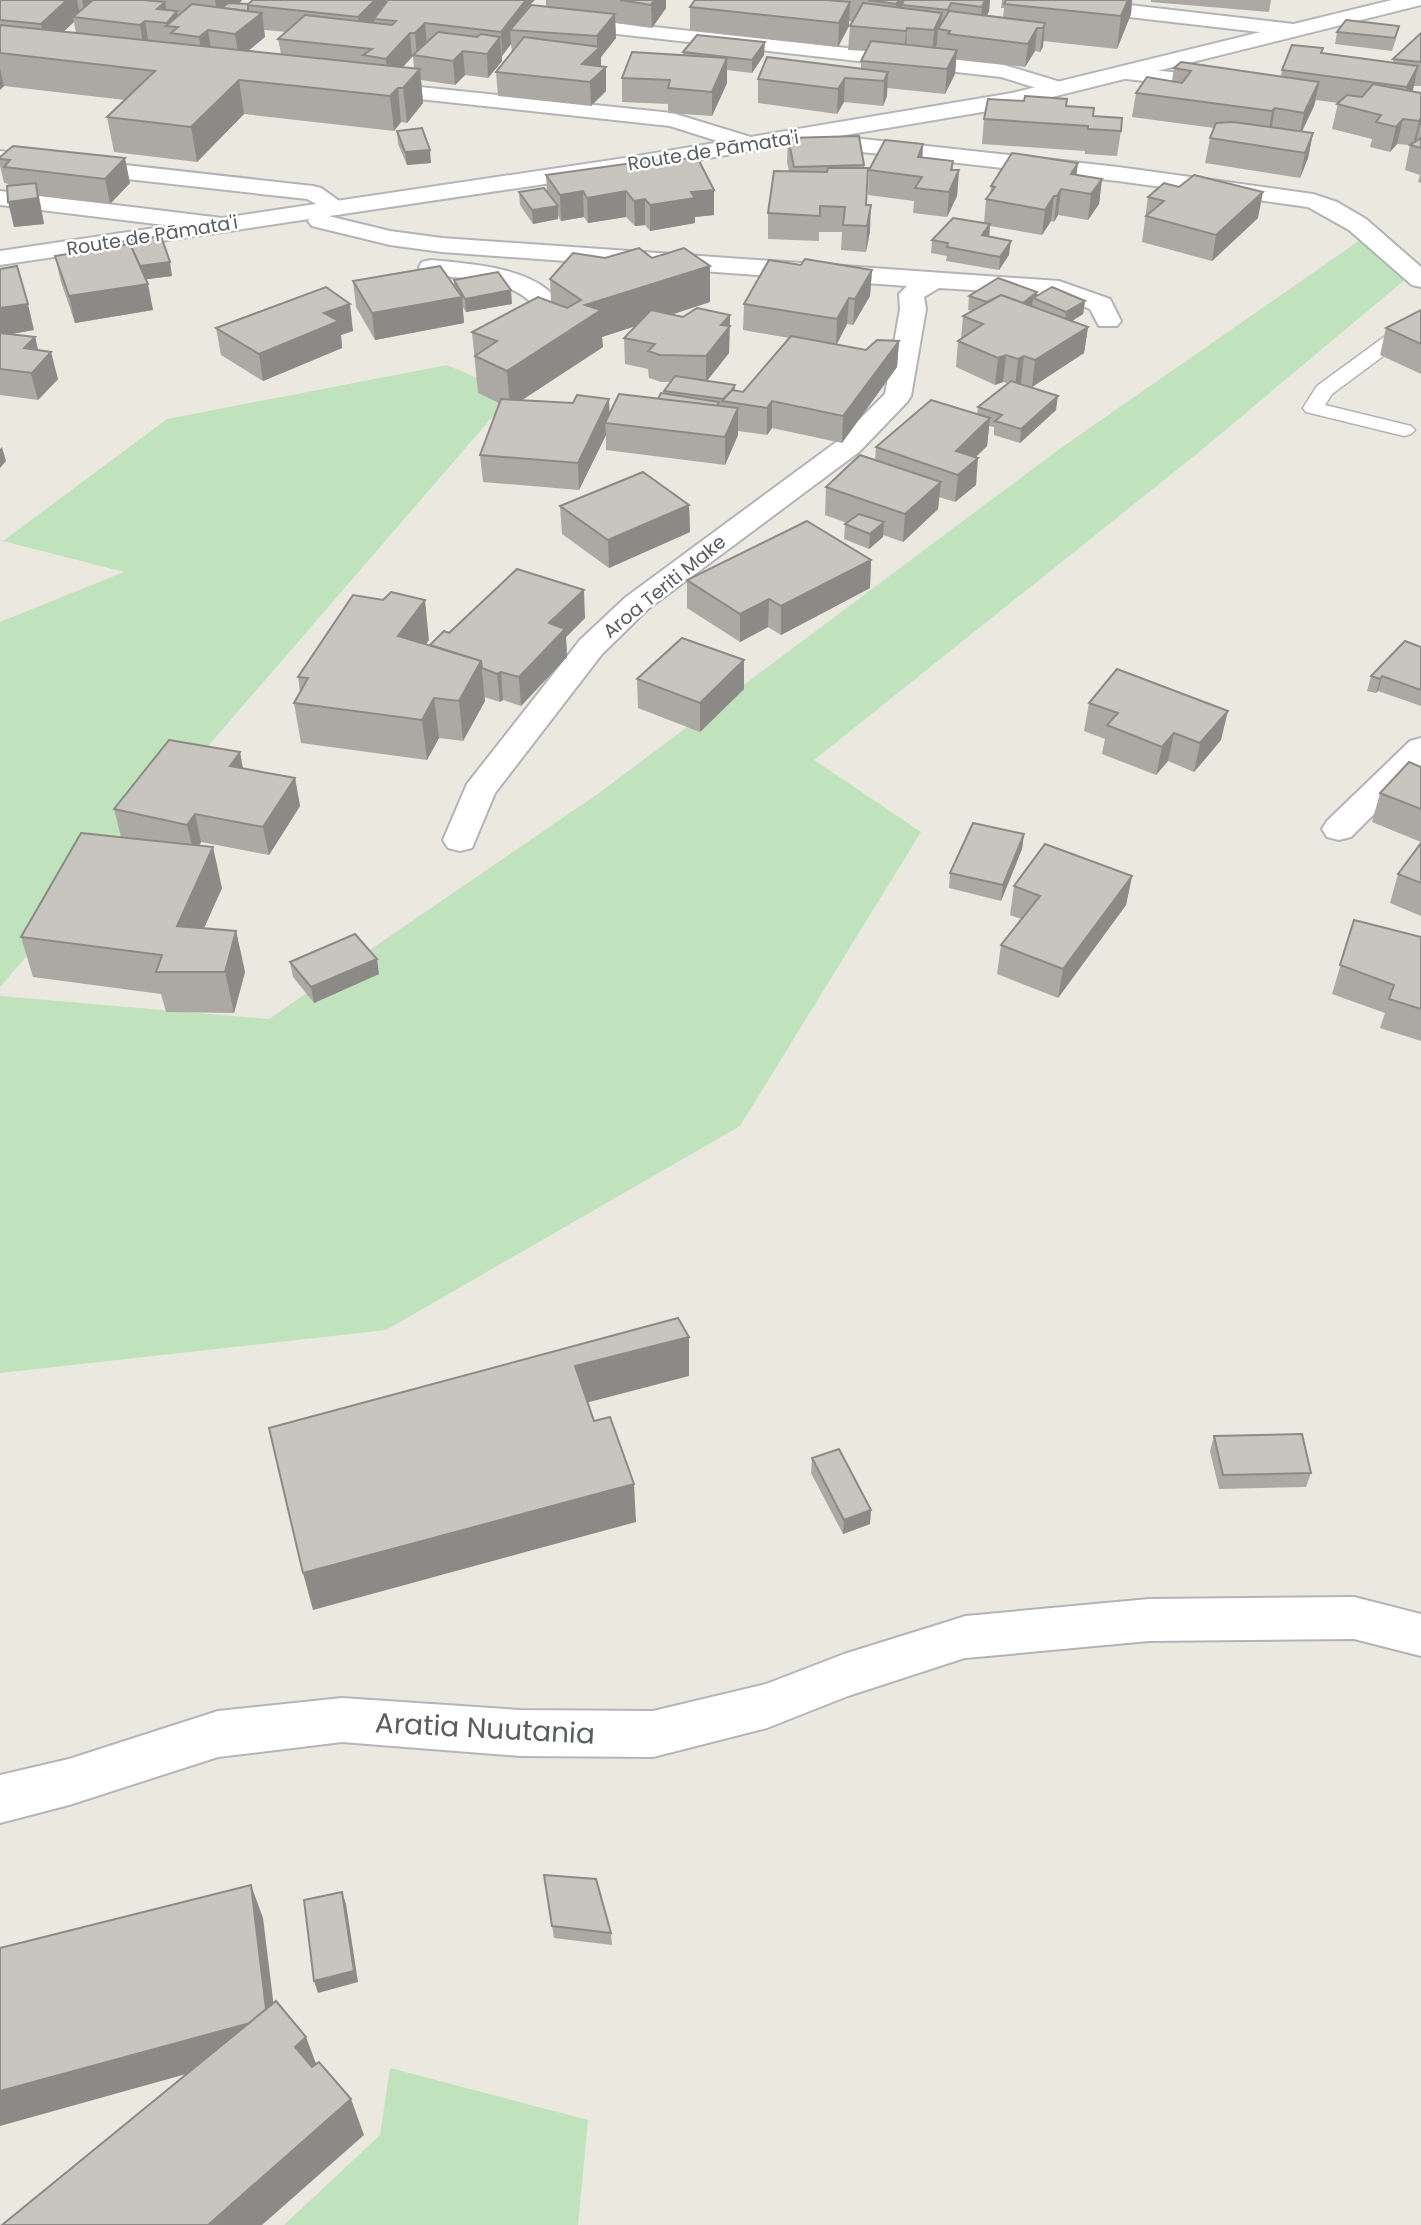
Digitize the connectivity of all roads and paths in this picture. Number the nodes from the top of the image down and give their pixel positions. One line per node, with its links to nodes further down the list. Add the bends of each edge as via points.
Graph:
1 (1034, 0): 4 (street)
2 (1417, 0): 4 (street, Route de Pāmata'i)
3 (544, 21): 8 (street, via 1004,71)
4 (1293, 30): 5 (street, Route de Pāmata'i)
5 (1125, 73): 7 (street); 8 (street, Route de Pāmata'i)
6 (344, 85): 10 (street, via 672,120)
7 (1234, 85)
8 (1059, 89): 9 (street, Route de Pāmata'i)
9 (785, 137): 10 (street, Route de Pāmata'i); 19 (street, via 1126,174 1313,201 1362,228)
10 (746, 143): 13 (street, Route de Pāmata'i)
11 (0, 158): 13 (street, via 313,193)
12 (0, 198): 14 (street)
13 (326, 213): 14 (street, Route de Pāmata'i); 15 (street, via 317,232); 18 (street, via 390,238 442,245)
14 (222, 225): 16 (street, Route de Pāmata'i)
15 (338, 252)
16 (0, 258)
17 (405, 265): 22 (street, via 470,271 528,285 545,301 542,327)
18 (936, 279): 21 (street, via 1059,288 1101,304); 26 (street, Aroa Teriti Make, via 911,294 913,309 891,365 898,396 849,446 637,603 591,647 479,791)
19 (1421, 280)
20 (1421, 319): 23 (lane, via 1324,390 1313,408)
21 (1108, 321)
22 (498, 343)
23 (1404, 430)
24 (1421, 748): 25 (street)
25 (1339, 829)
26 (460, 840)
27 (1421, 1635): 28 (street, Aratia Nuutania, via 1354,1618 1149,1620 966,1637 767,1706 653,1734 520,1733 342,1720 218,1734)
28 (0, 1799)

